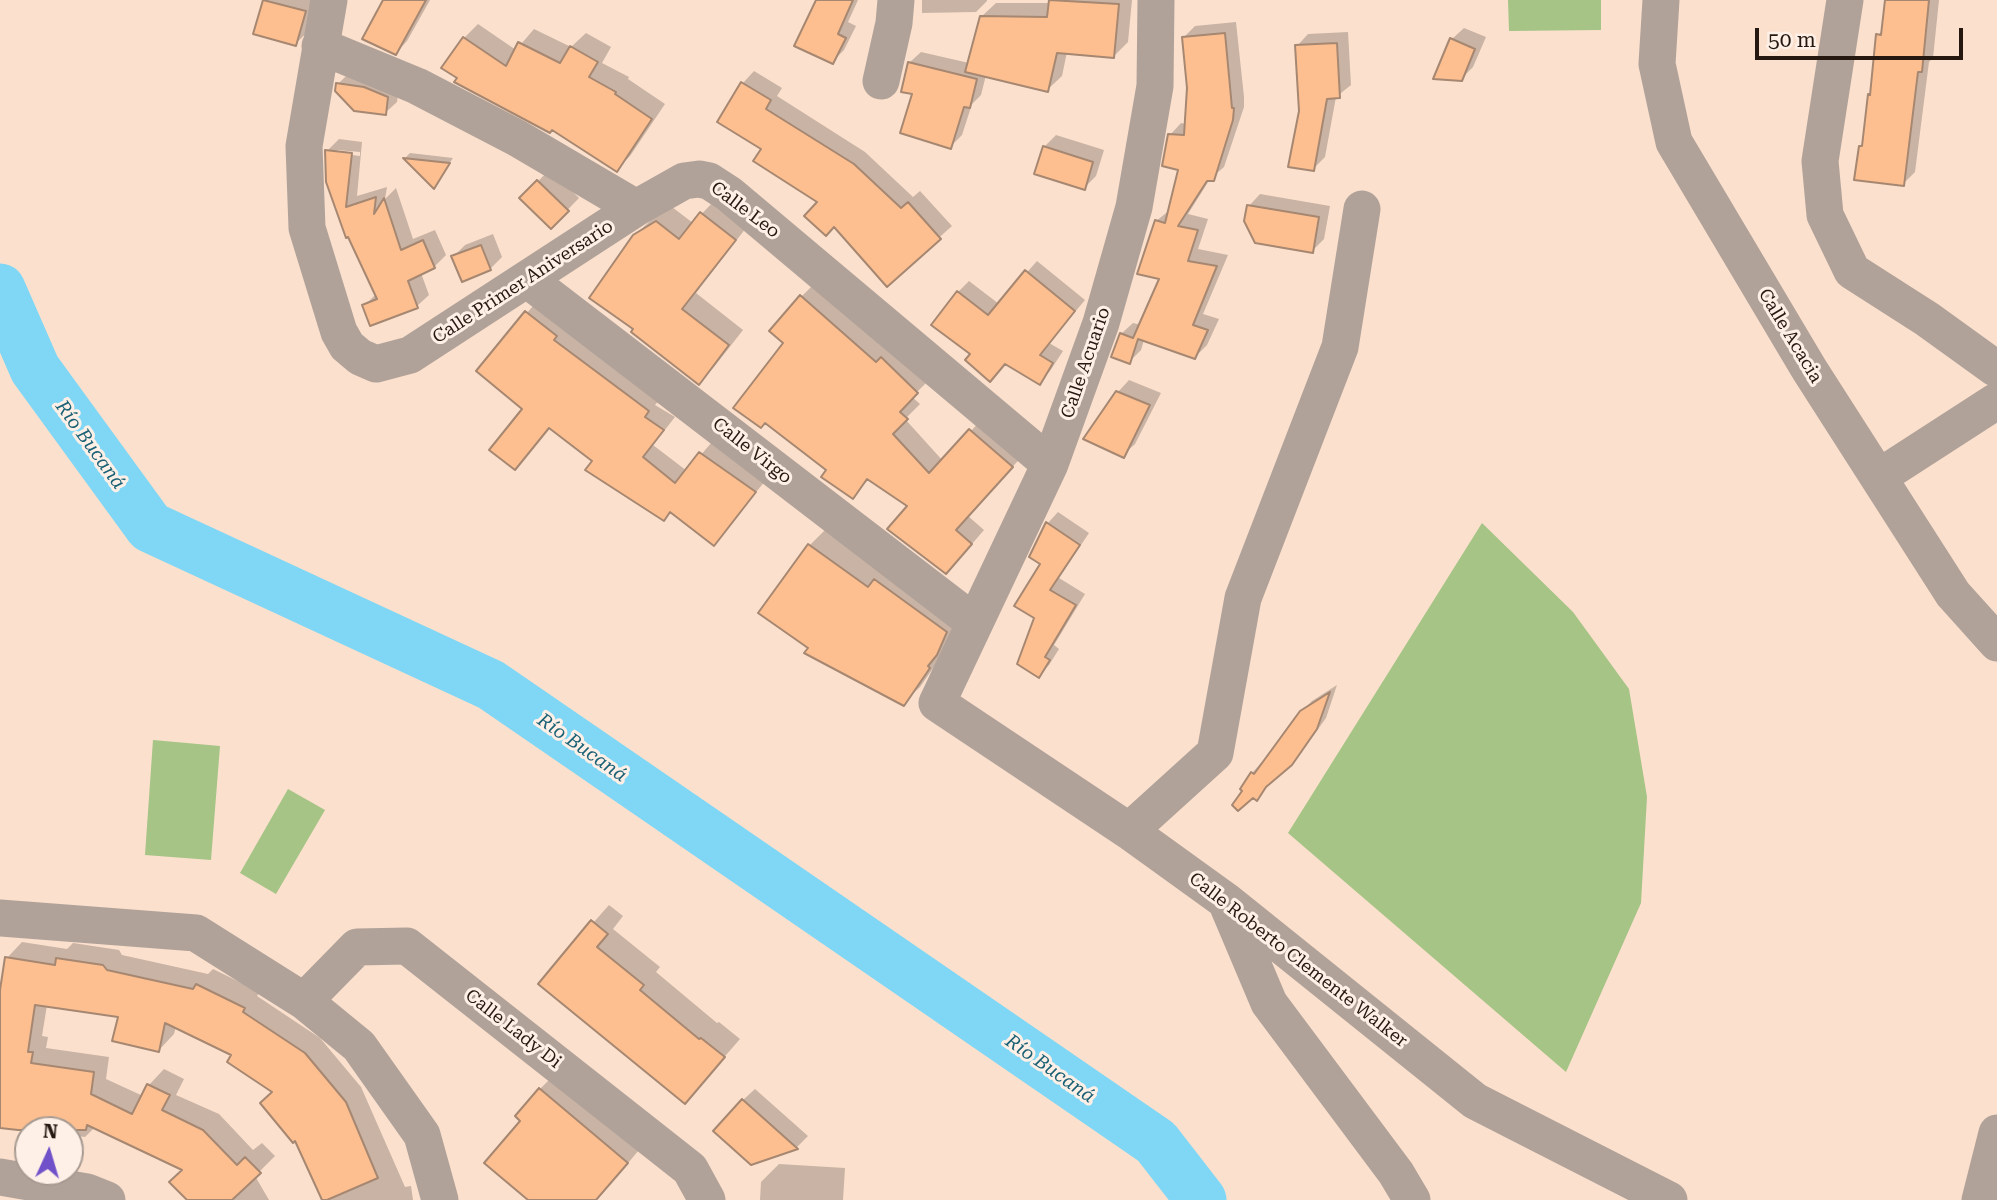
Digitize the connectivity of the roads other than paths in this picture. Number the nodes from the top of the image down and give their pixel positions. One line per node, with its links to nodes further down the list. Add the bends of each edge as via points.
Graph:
1 (329, 0): 6 (street)
2 (896, 0): 7 (street)
3 (1156, 0): 12 (street, Calle Acuario, via 1155,86 1134,207 1101,323)
4 (1661, 0): 13 (street, Calle Acacia, via 1657,64 1674,142)
5 (1845, 0): 11 (street, via 1821,160 1825,215 1852,271 1927,319)
6 (320, 46): 8 (street, via 417,86); 10 (street, Calle Primer Aniversario, via 304,146 307,229 347,346 376,364 410,355)
7 (881, 81)
8 (636, 208): 10 (street, Calle Primer Aniversario); 12 (street, Calle Leo, via 684,181 699,179 719,187)
9 (1363, 209): 17 (street, via 1340,347 1243,598 1215,753)
10 (528, 279): 14 (street, Calle Virgo)
11 (1996, 385): 13 (street)
12 (1050, 464): 14 (street, Calle Acuario)
13 (1879, 478): 15 (street, Calle Acacia, via 1953,594)
14 (975, 623): 16 (street, Calle Acuario)
15 (1997, 643)
16 (937, 703): 17 (street, Calle Roberto Clemente Walker)
17 (1129, 831): 18 (street, Calle Roberto Clemente Walker)
18 (1227, 901): 26 (street, via 1269,1003); 27 (street, Calle Roberto Clemente Walker, via 1475,1101)
19 (0, 918): 20 (street, via 196,933)
20 (304, 1001): 24 (street, via 359,1046 422,1135); 25 (street, Calle Lady Di, via 357,947 407,946 690,1168)
21 (1997, 1133): 28 (street)
22 (0, 1177): 23 (street)
23 (107, 1200)
24 (440, 1200)
25 (707, 1200)
26 (1412, 1200)
27 (1670, 1200)
28 (1980, 1200)

